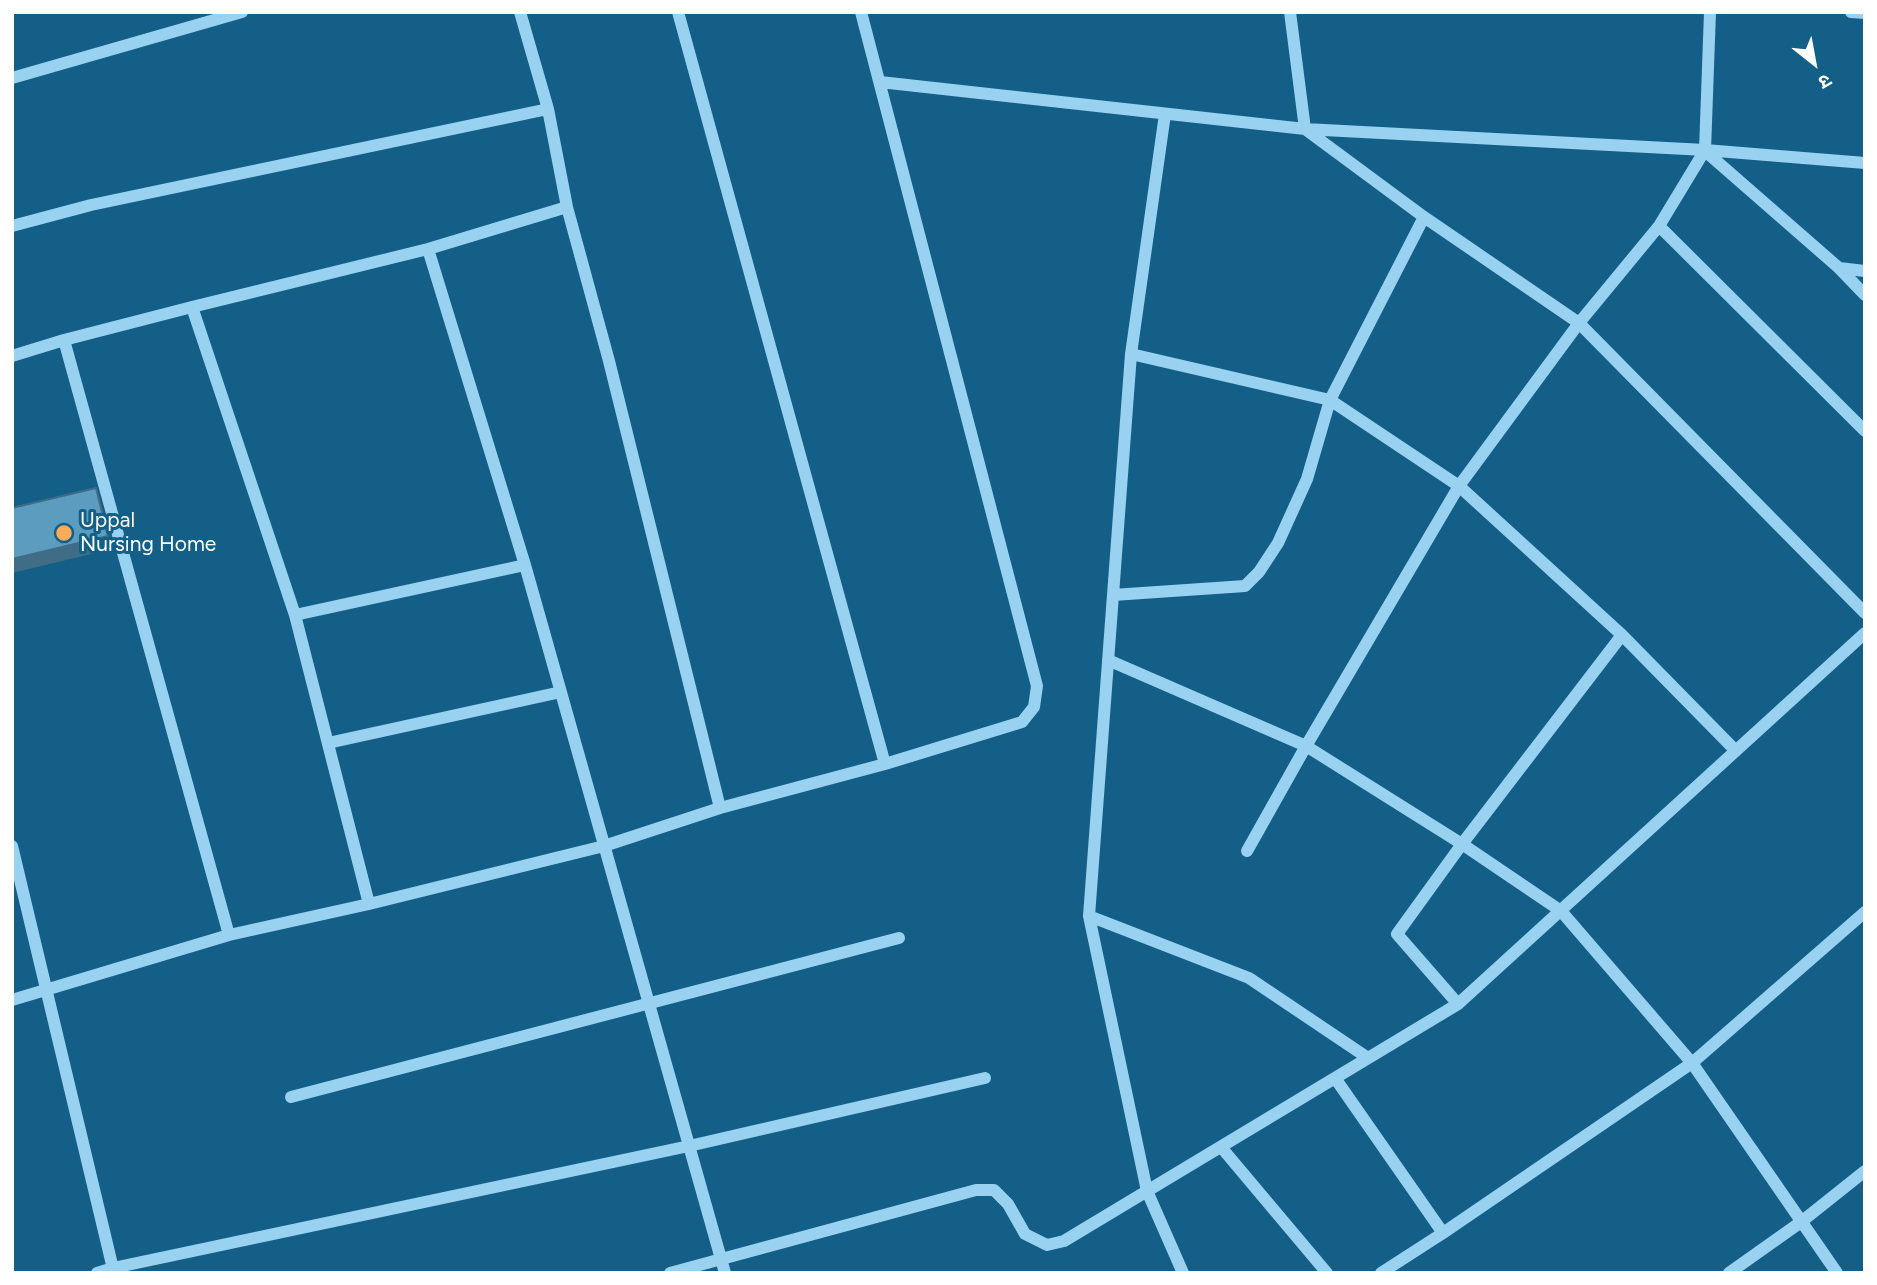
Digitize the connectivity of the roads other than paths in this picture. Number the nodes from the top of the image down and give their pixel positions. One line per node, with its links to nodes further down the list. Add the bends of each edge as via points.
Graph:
1 (242, 12): 9 (street)
2 (520, 12): 11 (street)
3 (678, 12): 43 (street)
4 (861, 12): 10 (street)
5 (1290, 12): 13 (street)
6 (1710, 12): 14 (street)
7 (1851, 12): 8 (street)
8 (1865, 13)
9 (12, 78)
10 (880, 82): 12 (street); 43 (street, via 1037,686 1034,707 1022,722)
11 (548, 109): 16 (street); 18 (street, via 91,205)
12 (1166, 114): 13 (street); 27 (street)
13 (1304, 129): 14 (street); 17 (street)
14 (1705, 150): 15 (street); 19 (street); 21 (street)
15 (1865, 163)
16 (567, 207): 20 (street); 44 (street)
17 (1424, 217): 25 (street); 29 (street)
18 (12, 226)
19 (1659, 226): 25 (street); 30 (street)
20 (428, 249): 24 (street); 32 (street)
21 (1839, 268): 22 (street); 23 (street)
22 (1865, 271)
23 (1865, 295)
24 (192, 307): 26 (street); 35 (street)
25 (1579, 323): 31 (street); 34 (street)
26 (64, 340): 28 (street); 53 (street)
27 (1131, 354): 29 (street); 33 (street)
28 (12, 356)
29 (1330, 400): 31 (street); 33 (street, via 1307,479 1278,543 1245,586)
30 (1865, 431)
31 (1459, 486): 37 (street); 41 (street)
32 (525, 565): 35 (street); 39 (street)
33 (1113, 595): 38 (street)
34 (1865, 612)
35 (295, 615): 40 (street)
36 (1865, 633): 42 (street)
37 (1622, 635): 42 (street); 45 (street)
38 (1108, 660): 41 (street); 52 (street)
39 (561, 692): 40 (street); 47 (street)
40 (328, 743): 49 (street)
41 (1306, 746): 45 (street); 48 (street)
42 (1736, 751): 50 (street)
43 (885, 764): 44 (street)
44 (720, 808): 47 (street)
45 (1462, 844): 50 (street); 58 (street, via 1397,934)
46 (12, 846): 55 (street)
47 (604, 846): 49 (street); 57 (street)
48 (1247, 850)
49 (369, 904): 53 (street)
50 (1560, 911): 58 (street); 60 (street)
51 (1865, 912): 60 (street)
52 (1089, 916): 59 (street, via 1249,978); 67 (street)
53 (229, 935): 55 (street)
54 (899, 938): 57 (street)
55 (47, 989): 56 (street); 71 (street)
56 (12, 1000)
57 (649, 1004): 63 (street); 64 (street)
58 (1458, 1004): 59 (street)
59 (1368, 1058): 62 (street)
60 (1692, 1063): 68 (street); 69 (street)
61 (985, 1078): 64 (street)
62 (1335, 1078): 65 (street); 69 (street)
63 (291, 1097)
64 (689, 1146): 70 (street); 71 (street)
65 (1221, 1147): 67 (street); 75 (street)
66 (1865, 1171): 68 (street)
67 (1147, 1191): 70 (street, via 1063,1241 1047,1245 1025,1234 994,1190 976,1190); 74 (street)
68 (1801, 1222): 77 (street); 78 (street)
69 (1443, 1233): 76 (street)
70 (723, 1266): 73 (street)
71 (114, 1270): 72 (street)
72 (97, 1273)
73 (670, 1273)
74 (1183, 1273)
75 (1327, 1273)
76 (1381, 1273)
77 (1730, 1273)
78 (1837, 1273)

